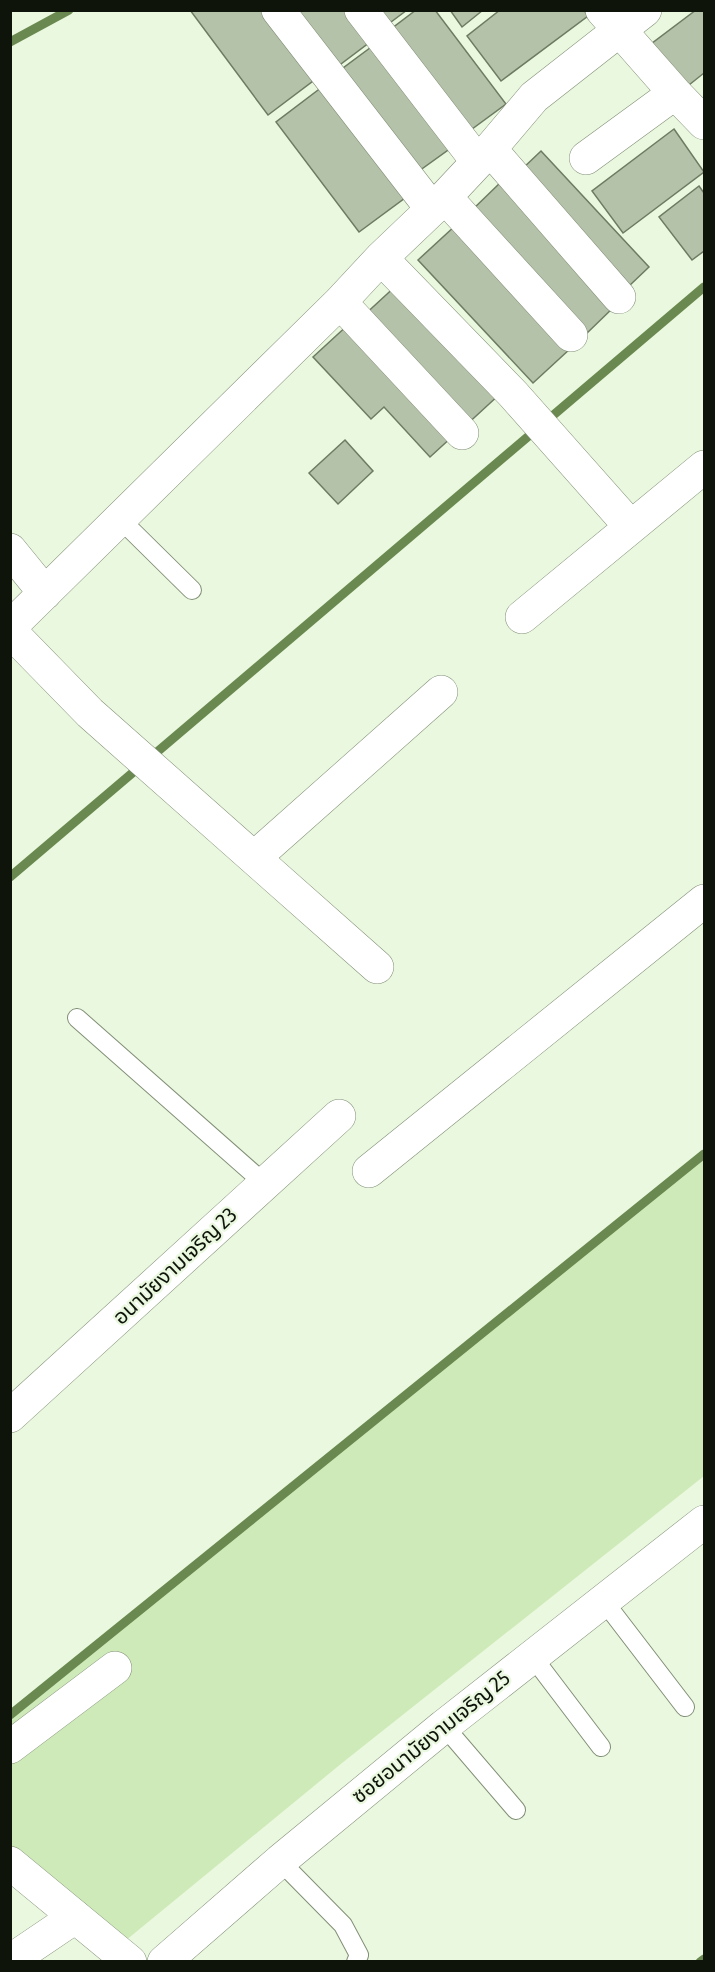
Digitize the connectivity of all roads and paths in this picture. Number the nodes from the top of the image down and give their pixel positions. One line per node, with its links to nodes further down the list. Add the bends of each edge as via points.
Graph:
1 (278, 10): 9 (street)
2 (361, 10): 7 (street)
3 (645, 10): 4 (street)
4 (610, 21): 5 (street); 7 (street)
5 (675, 93): 6 (street); 8 (street)
6 (705, 123)
7 (484, 155): 9 (street); 11 (street)
8 (586, 158)
9 (438, 203): 10 (street); 13 (street)
10 (381, 258): 12 (street); 17 (street, via 513,394)
11 (619, 297)
12 (340, 302): 14 (street); 16 (street)
13 (571, 335)
14 (462, 433)
15 (705, 467): 17 (street)
16 (120, 519): 19 (lane); 20 (street)
17 (631, 527): 21 (street)
18 (10, 550): 20 (street)
19 (192, 590)
20 (45, 593): 22 (street)
21 (522, 617)
22 (10, 629): 24 (street, via 90,713)
23 (441, 692): 24 (street)
24 (254, 858): 26 (street)
25 (705, 901): 29 (street)
26 (377, 967)
27 (77, 1018): 30 (lane)
28 (339, 1116): 30 (street, อนามัยงามเจริญ 23)
29 (369, 1171)
30 (264, 1184): 31 (street, อนามัยงามเจริญ 23)
31 (10, 1416)
32 (705, 1521): 33 (street, ซอยอนามัยงามเจริญ 25)
33 (603, 1600): 34 (street, ซอยอนามัยงามเจริญ 25); 36 (lane)
34 (532, 1656): 37 (street, ซอยอนามัยงามเจริญ 25); 39 (lane)
35 (115, 1668): 38 (street)
36 (685, 1707)
37 (444, 1726): 40 (lane); 41 (street, ซอยอนามัยงามเจริญ 25)
38 (10, 1747)
39 (601, 1747)
40 (516, 1809)
41 (280, 1861): 46 (street, ซอยอนามัยงามเจริญ 25); 47 (lane, via 343,1925 359,1955)
42 (10, 1863): 43 (street)
43 (75, 1917): 44 (street); 45 (street)
44 (10, 1961)
45 (130, 1962)
46 (164, 1962)
47 (356, 1962)

